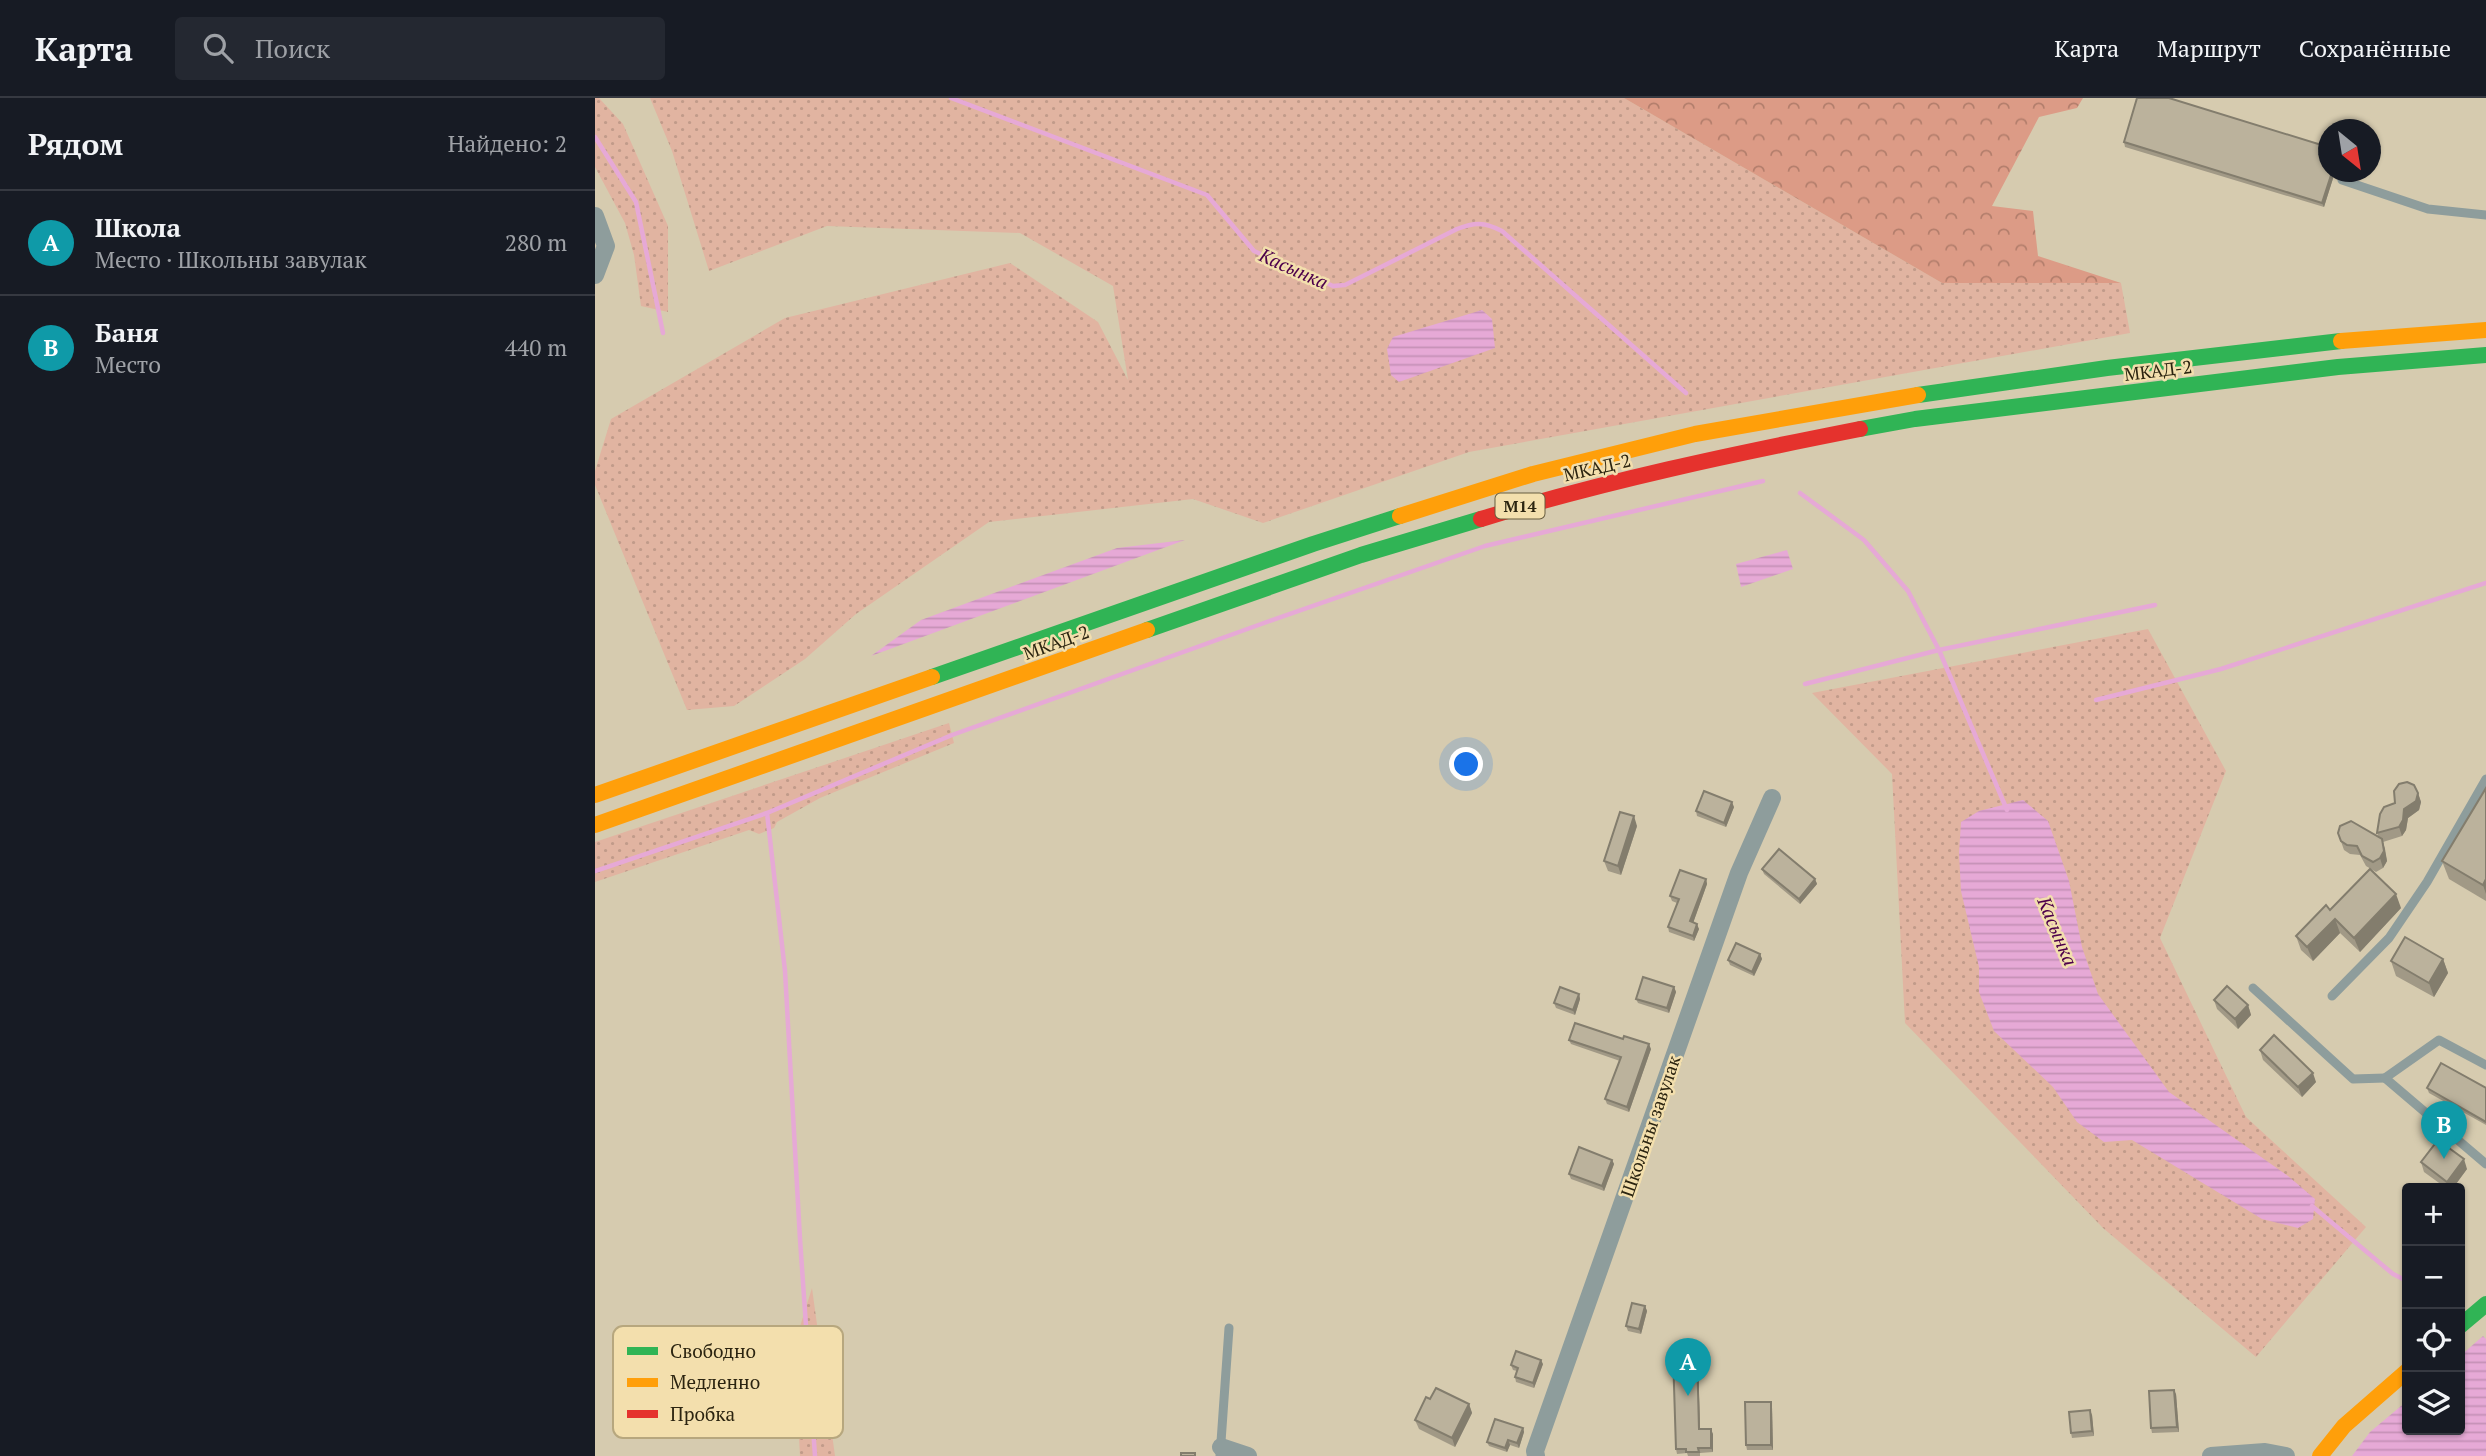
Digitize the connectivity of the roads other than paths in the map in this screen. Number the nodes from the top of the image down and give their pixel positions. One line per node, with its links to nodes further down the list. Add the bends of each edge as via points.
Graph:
1 (2348, 182): 2 (lane, via 2428,209)
2 (2486, 215)
3 (595, 216): 4 (street, via 606,246)
4 (595, 275)
5 (2486, 330): 8 (main road, М14, via 2107,368 1901,397 1695,434 1533,474 1313,544)
6 (2486, 355): 10 (main road, МКАД-2 / М14, via 2338,367 1915,419 1768,447 1537,502 1361,555)
7 (2486, 779): 12 (lane, via 2389,938)
8 (595, 795)
9 (1772, 798): 22 (street, Школьны завулак, via 1734,886)
10 (595, 825)
11 (2253, 988): 14 (lane, via 2353,1079)
12 (2333, 996)
13 (2486, 1065): 14 (lane, via 2439,1041)
14 (2385, 1078): 15 (lane)
15 (2486, 1164)
16 (2486, 1304): 17 (main road)
17 (2465, 1322)
18 (1229, 1328): 20 (lane)
19 (2406, 1372): 25 (main road, via 2344,1426)
20 (1220, 1452): 21 (street)
21 (1248, 1456)
22 (1536, 1456)
23 (2211, 1456): 24 (street, via 2265,1452)
24 (2285, 1456)
25 (2320, 1456)

